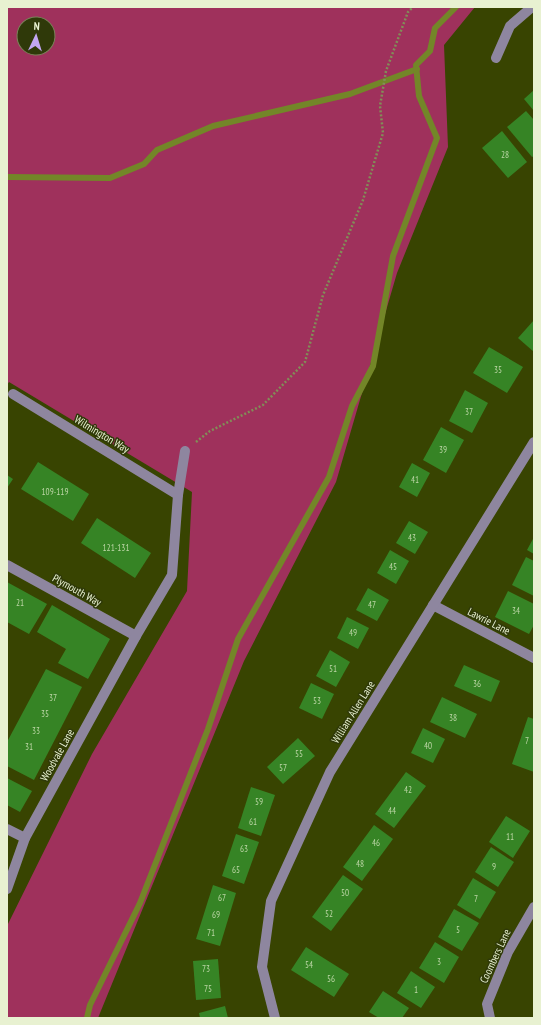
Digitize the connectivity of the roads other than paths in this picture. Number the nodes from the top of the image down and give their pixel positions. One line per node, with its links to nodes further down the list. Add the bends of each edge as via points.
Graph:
1 (532, 7): 2 (street, via 510,26)
2 (496, 58)
3 (13, 394): 6 (street, Wilmington Way)
4 (534, 442): 8 (street, William Allen Lane)
5 (185, 451): 6 (street)
6 (178, 495): 9 (street, via 172,575)
7 (7, 564): 9 (street, Plymouth Way)
8 (432, 605): 10 (street, Lawrie Lane); 15 (street, William Allen Lane, via 330,772 271,901 262,967)
9 (136, 636): 12 (street, Woodvale Lane)
10 (534, 658)
11 (7, 828): 12 (street)
12 (25, 838): 13 (street, Woodvale Lane)
13 (7, 889)
14 (534, 907): 16 (street, Coombers Lane, via 508,952 488,1004)
15 (275, 1018)
16 (490, 1018)

